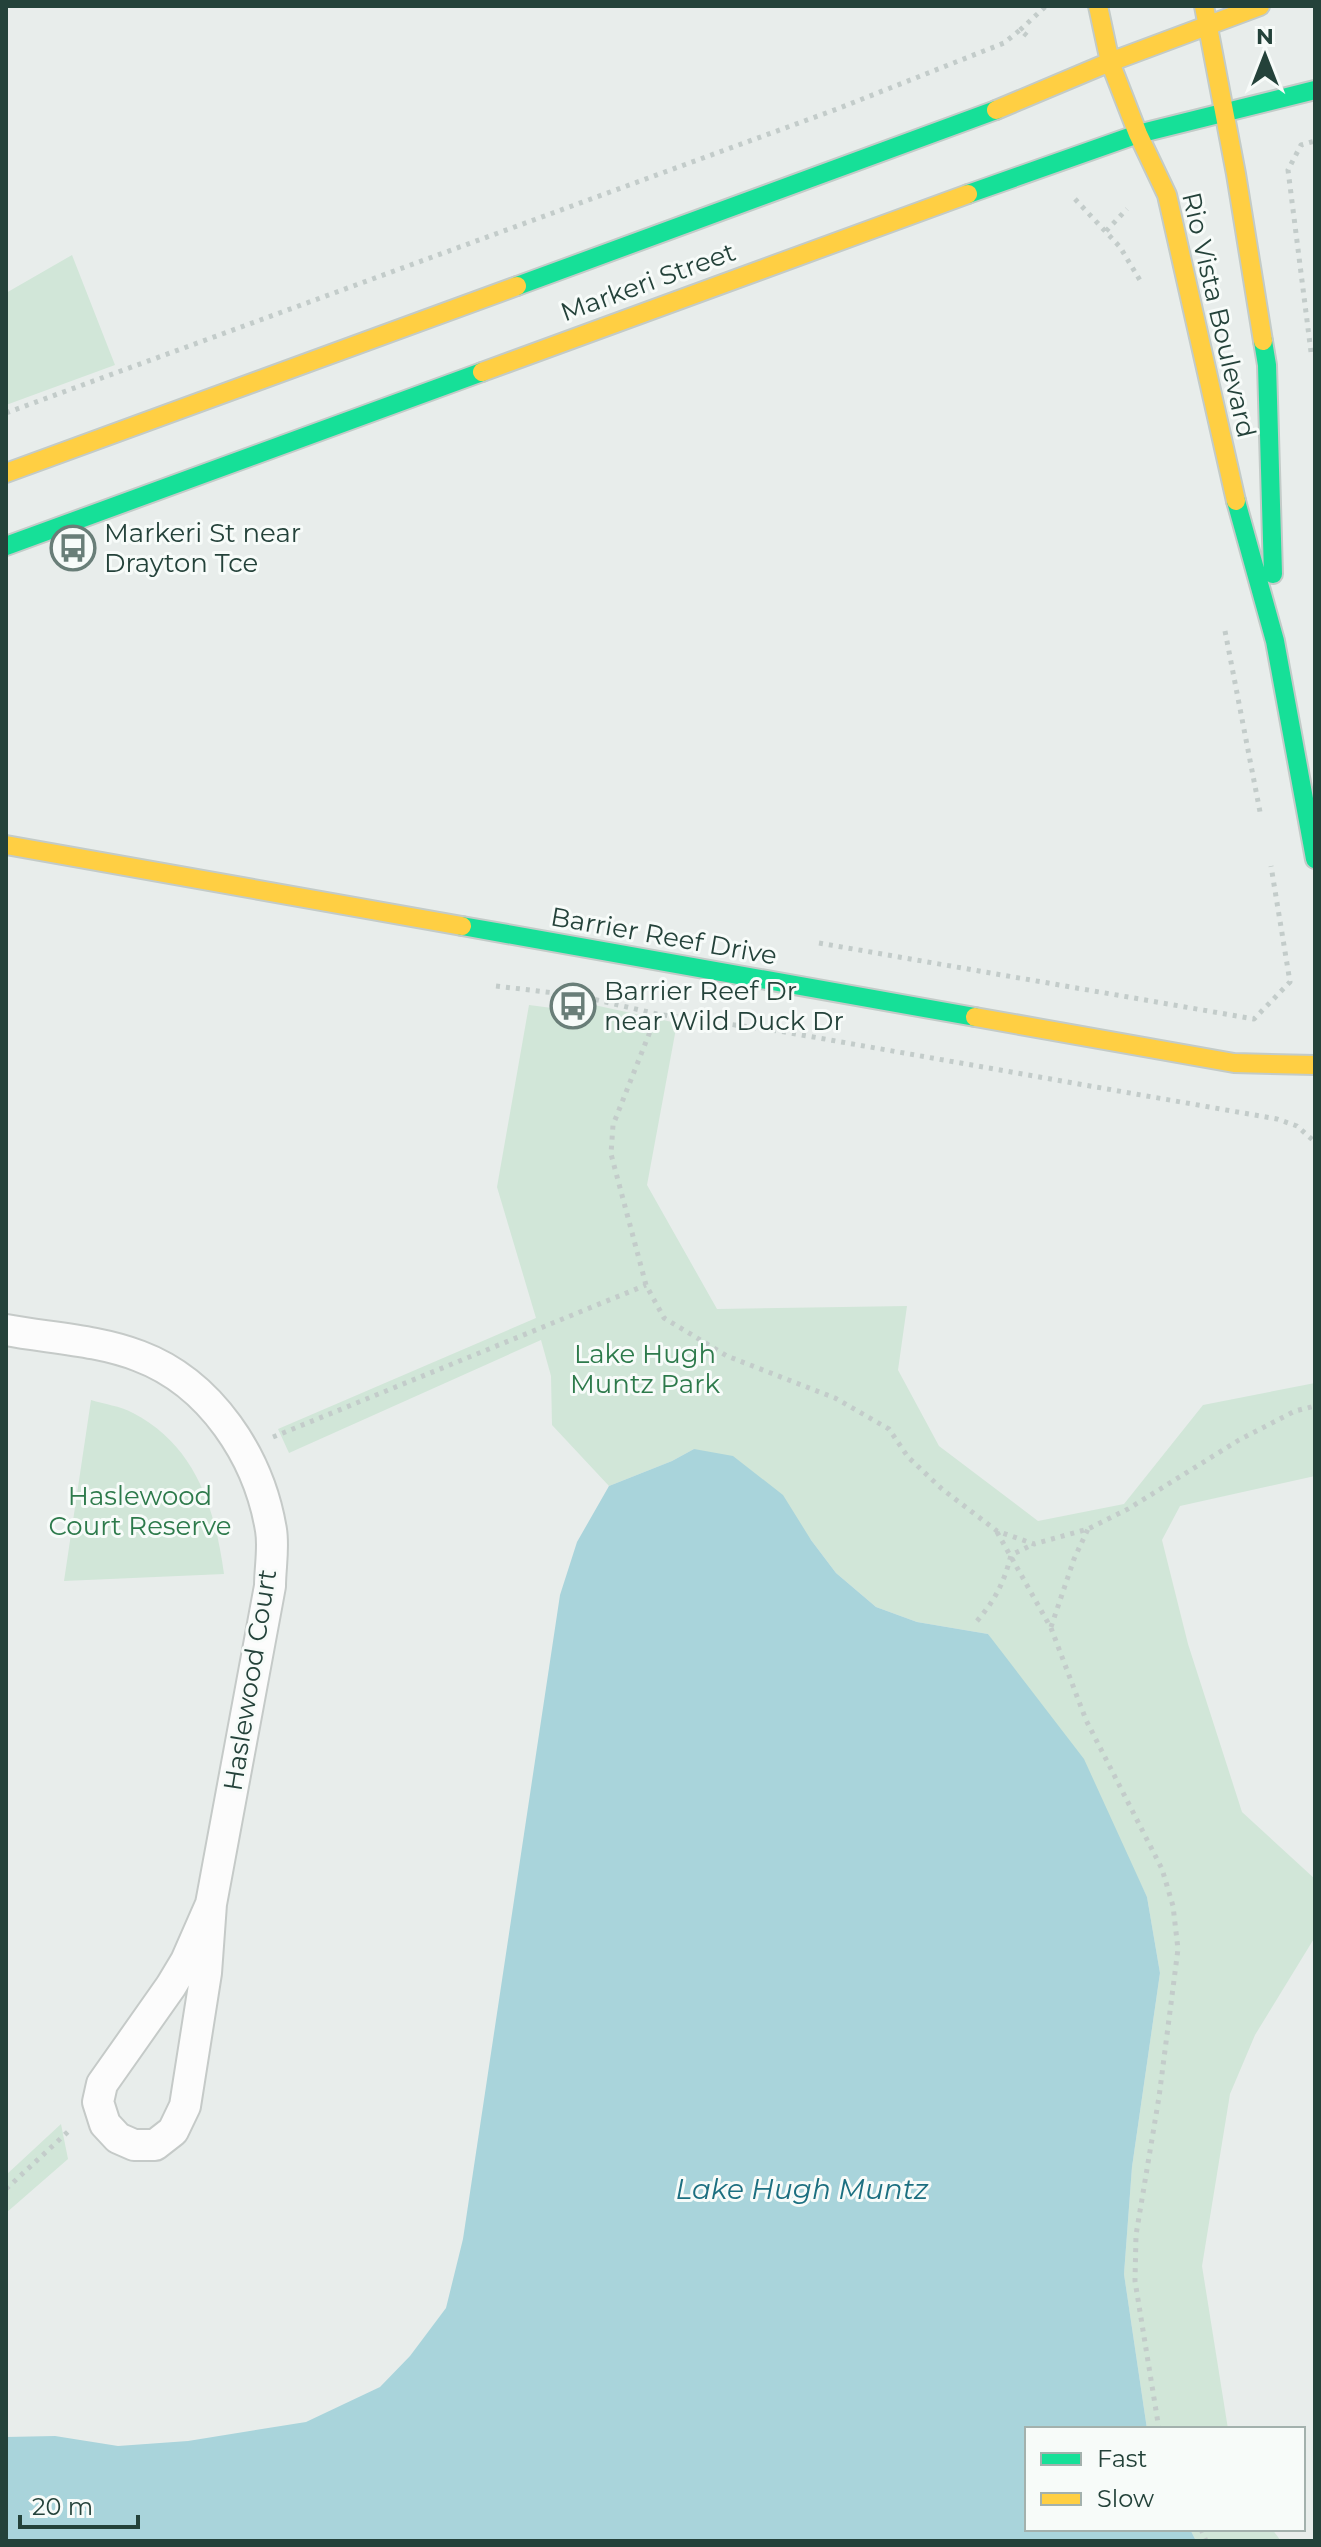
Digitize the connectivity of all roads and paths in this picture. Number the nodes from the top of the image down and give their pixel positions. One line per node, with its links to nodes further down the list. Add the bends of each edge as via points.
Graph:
1 (1046, 6): 5 (path)
2 (1098, 6): 7 (street, Rio Vista Boulevard)
3 (1260, 6): 4 (street, Markeri Street)
4 (1206, 15): 7 (street, Markeri Street); 9 (street, Rio Vista Boulevard)
5 (1020, 30): 6 (path); 17 (path, via 1004,43 837,109)
6 (1031, 39)
7 (1110, 62): 10 (street, Rio Vista Boulevard); 18 (street, Markeri Street, via 1031,97)
8 (1315, 90): 9 (street, Markeri Street)
9 (1224, 111): 10 (street, Markeri Street); 21 (street, Rio Vista Boulevard, via 1267,365)
10 (1138, 134): 19 (street, Markeri Street); 21 (street, Rio Vista Boulevard, via 1167,195 1233,490)
11 (1315, 141): 16 (path, via 1301,145 1288,170)
12 (1068, 191): 14 (path)
13 (1129, 207): 14 (path)
14 (1106, 231): 15 (path)
15 (1143, 285)
16 (1311, 355)
17 (6, 413)
18 (6, 473)
19 (6, 546)
20 (1223, 617): 22 (path)
21 (1275, 641): 25 (street, Rio Vista Boulevard)
22 (1263, 829)
23 (6, 845): 29 (street, Barrier Reef Drive, via 1234,1063)
24 (1269, 858): 26 (path, via 1290,982 1254,1019)
25 (1315, 859)
26 (805, 941)
27 (496, 986): 28 (path, via 580,996)
28 (657, 1014): 30 (path, via 1277,1119 1297,1126); 31 (path, via 613,1125 611,1154)
29 (1315, 1065)
30 (1315, 1142)
31 (646, 1285): 34 (path); 36 (path, via 664,1318 689,1334 727,1356 835,1398 889,1429 908,1457)
32 (6, 1330): 34 (street, Haslewood Court, via 140,1356 183,1380 216,1411)
33 (1315, 1406): 35 (path, via 1239,1440)
34 (244, 1449): 41 (street, Haslewood Court, via 261,1485 272,1533 270,1586)
35 (1088, 1529): 37 (path); 40 (path)
36 (997, 1531): 37 (path); 38 (path)
37 (1034, 1544): 38 (path)
38 (1011, 1555): 39 (path, via 997,1598); 40 (path)
39 (977, 1621)
40 (1051, 1628): 44 (path, via 1086,1720 1162,1869 1173,1906 1178,1949 1136,2235 1135,2281)
41 (211, 1904): 42 (street, Haslewood Court, via 186,1961 102,2084); 42 (street, Haslewood Court, via 185,2106 173,2131 155,2145 134,2145 105,2124)
42 (98, 2102): 43 (path)
43 (6, 2189)
44 (1159, 2427)

